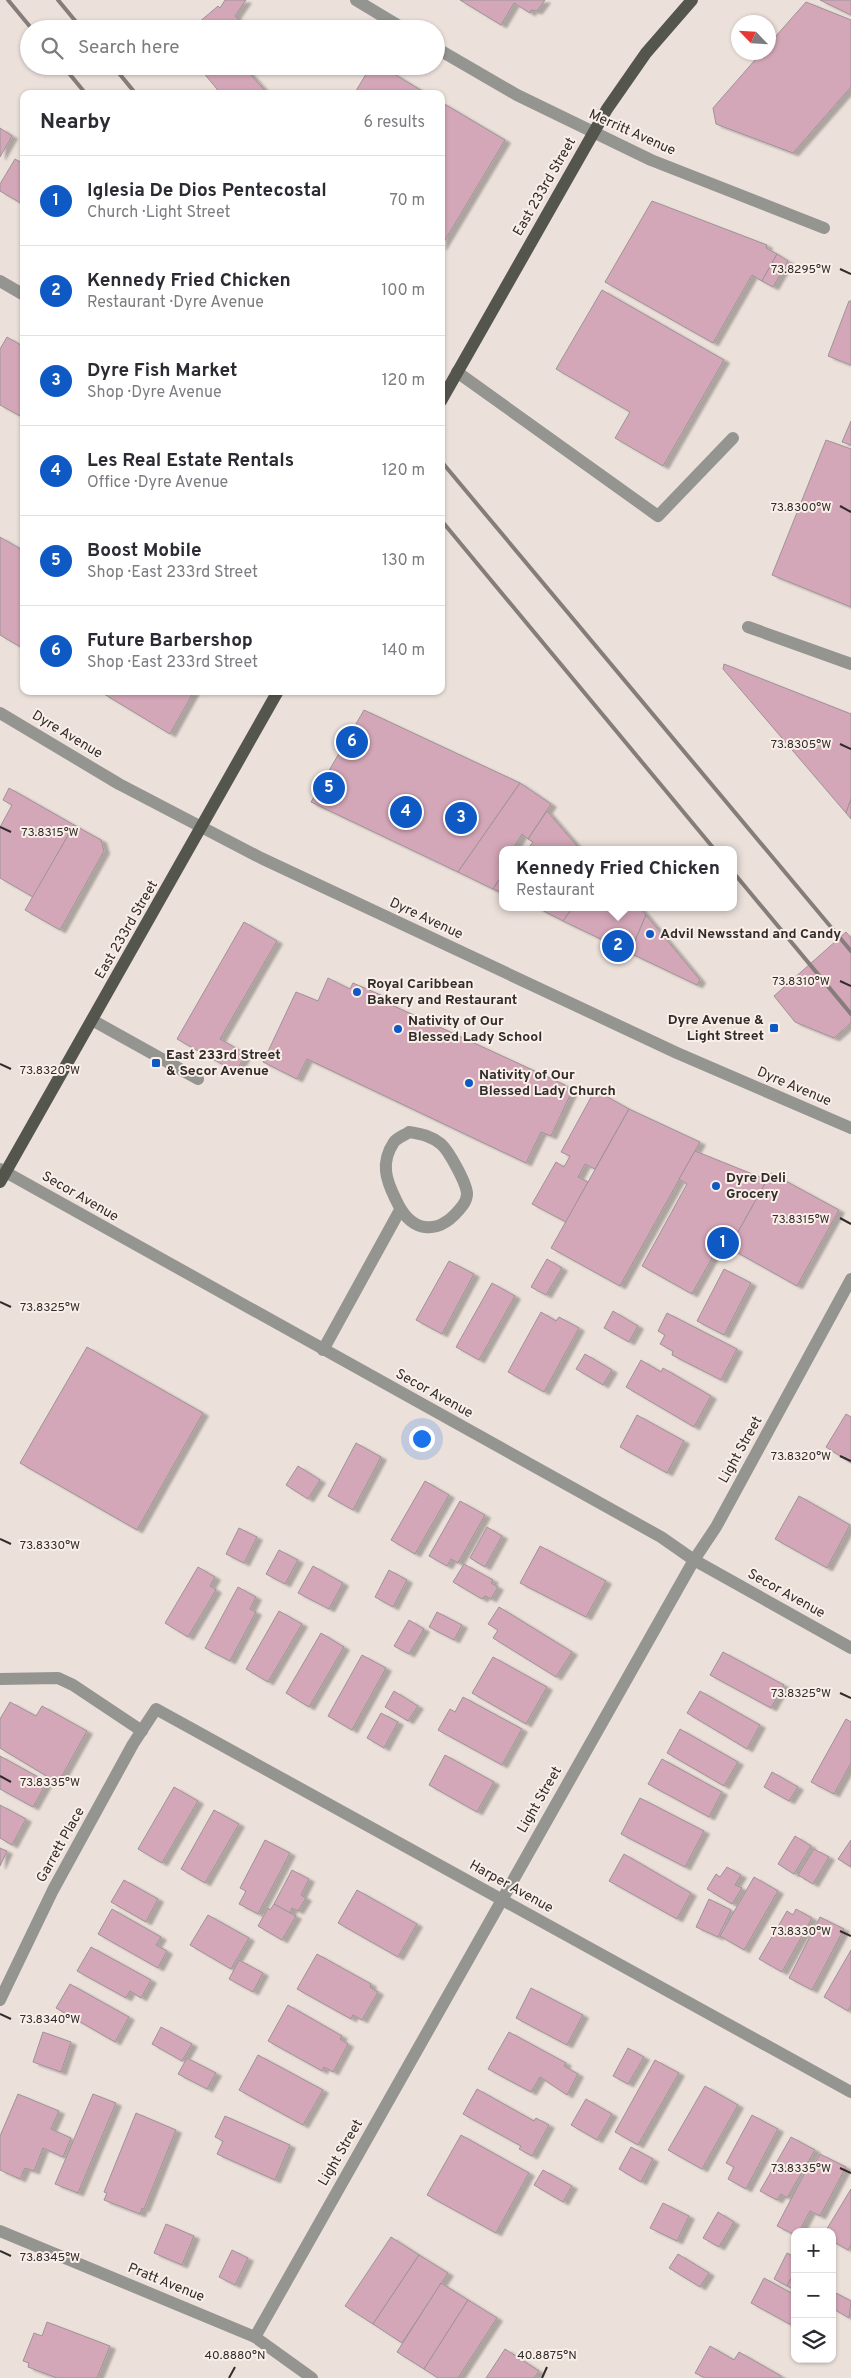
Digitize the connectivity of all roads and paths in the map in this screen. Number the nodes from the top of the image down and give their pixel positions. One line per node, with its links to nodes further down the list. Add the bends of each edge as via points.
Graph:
1 (356, 0): 3 (street)
2 (692, 0): 5 (main road, East 233rd Street, via 646,53)
3 (389, 20)
4 (445, 53): 5 (street, Merritt Avenue, via 517,95)
5 (593, 133): 6 (street, Merritt Avenue, via 651,160); 9 (main road, East 233rd Street)
6 (824, 228)
7 (0, 281): 8 (street)
8 (20, 293)
9 (457, 372): 10 (main road, East 233rd Street); 11 (street, via 658,516)
10 (445, 394)
11 (733, 438)
12 (748, 627): 13 (street)
13 (851, 664)
14 (276, 695): 16 (main road, East 233rd Street)
15 (0, 714): 16 (street, Dyre Avenue)
16 (201, 828): 17 (main road, East 233rd Street); 19 (street, Dyre Avenue, via 677,1054)
17 (92, 1020): 18 (street); 20 (main road, East 233rd Street)
18 (198, 1079)
19 (851, 1128)
20 (2, 1174): 23 (street, Secor Avenue)
21 (400, 1210): 21 (street, via 386,1179 386,1160 394,1141 410,1132 427,1135 443,1145 466,1186 467,1197 446,1221 426,1228 409,1221); 23 (street)
22 (851, 1279): 24 (street, Light Street, via 716,1527)
23 (323, 1350): 24 (street, Secor Avenue, via 661,1537)
24 (694, 1560): 25 (street, Secor Avenue); 29 (street, Light Street)
25 (851, 1648)
26 (0, 1679): 28 (street, via 58,1678)
27 (156, 1709): 28 (street, Garrett Place); 29 (street, Harper Avenue)
28 (142, 1730): 30 (street, Garrett Place, via 53,1890)
29 (501, 1899): 31 (street, Harper Avenue); 33 (street, Light Street)
30 (0, 2000)
31 (851, 2092)
32 (0, 2231): 33 (street, Pratt Avenue)
33 (255, 2337): 34 (street, Pratt Avenue)
34 (312, 2378)

